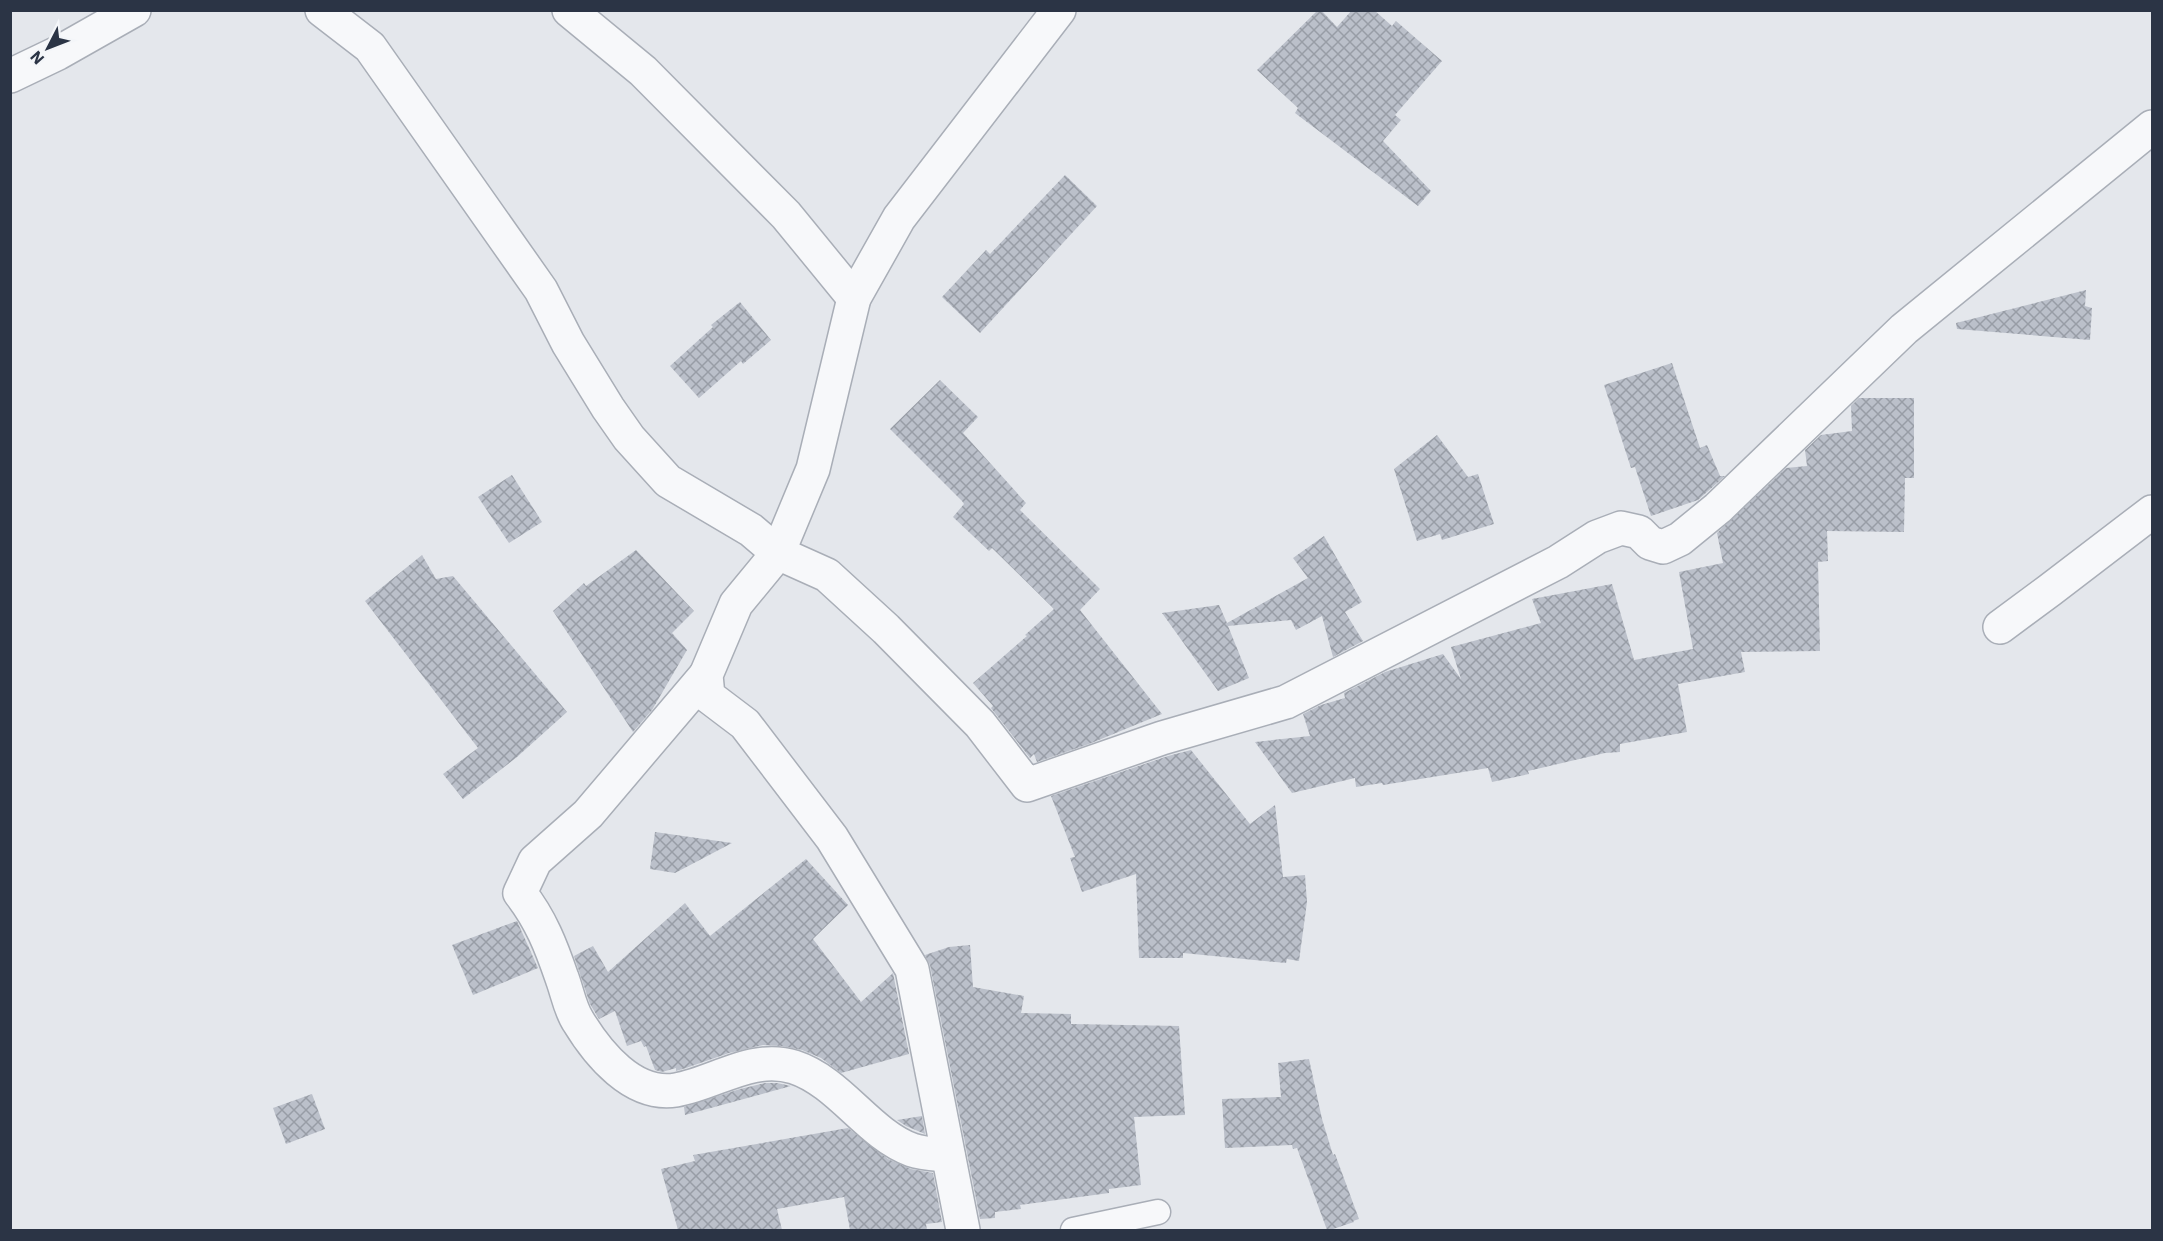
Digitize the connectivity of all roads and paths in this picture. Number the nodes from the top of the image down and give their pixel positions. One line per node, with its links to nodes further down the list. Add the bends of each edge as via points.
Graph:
1 (134, 10): 5 (street)
2 (322, 10): 9 (street, via 370,47 541,290 568,343 629,438 668,481 751,530)
3 (569, 10): 7 (street, via 643,71 744,172 786,215)
4 (1059, 10): 7 (street, via 899,218)
5 (10, 76)
6 (2152, 127): 9 (street, via 1904,329 1718,508 1680,538 1663,546 1650,543 1639,532 1622,528 1597,537 1558,562 1286,702 1162,738 1027,785 980,724 827,574)
7 (854, 298): 9 (street, via 813,469)
8 (2152, 512): 10 (street)
9 (778, 554): 11 (street, via 736,604)
10 (2000, 627)
11 (706, 675): 12 (street, via 708,696 745,724 832,838 912,969); 12 (street, via 588,814 535,861 520,893 536,914 553,950 576,1019 608,1061 653,1090 675,1090 766,1063 795,1067 820,1081 879,1131 913,1151)
12 (948, 1155): 14 (street)
13 (1158, 1212): 15 (lane)
14 (963, 1230)
15 (1073, 1230)

